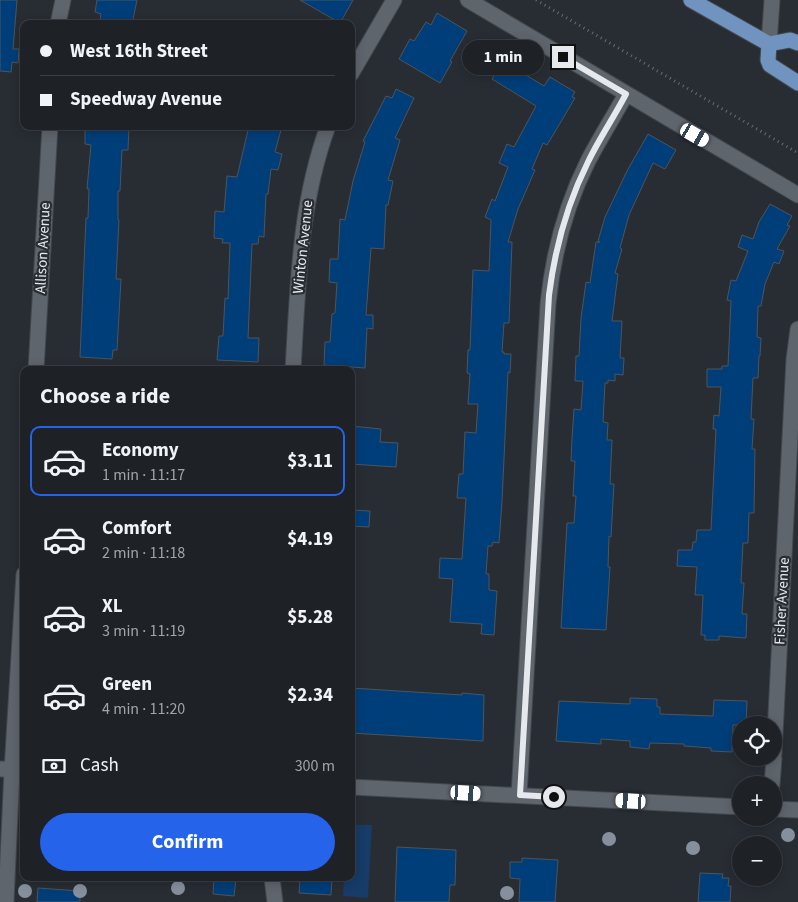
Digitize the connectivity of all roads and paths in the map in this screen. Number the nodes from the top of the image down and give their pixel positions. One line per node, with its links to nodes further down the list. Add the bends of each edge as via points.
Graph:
1 (63, 0): 7 (street)
2 (394, 0): 10 (street)
3 (468, 0): 12 (street)
4 (536, 0): 15 (path)
5 (691, 0): 9 (main road)
6 (772, 0): 9 (street)
7 (59, 20)
8 (798, 43): 9 (main road, via 790,40)
9 (769, 44): 11 (main road, via 770,65)
10 (355, 67)
11 (798, 82)
12 (626, 94): 16 (street); 24 (street, via 572,198 551,279)
13 (50, 130): 18 (street, Allison Avenue)
14 (327, 130): 19 (street, Winton Avenue, via 305,211)
15 (798, 153)
16 (798, 195)
17 (798, 329): 21 (street, Fisher Avenue)
18 (36, 366)
19 (293, 366)
20 (20, 639): 22 (street)
21 (776, 716)
22 (12, 770): 29 (street)
23 (355, 787): 24 (street)
24 (520, 795): 25 (street)
25 (732, 807)
26 (782, 809): 27 (street)
27 (798, 810)
28 (272, 881): 30 (street)
29 (6, 902)
30 (275, 902)

